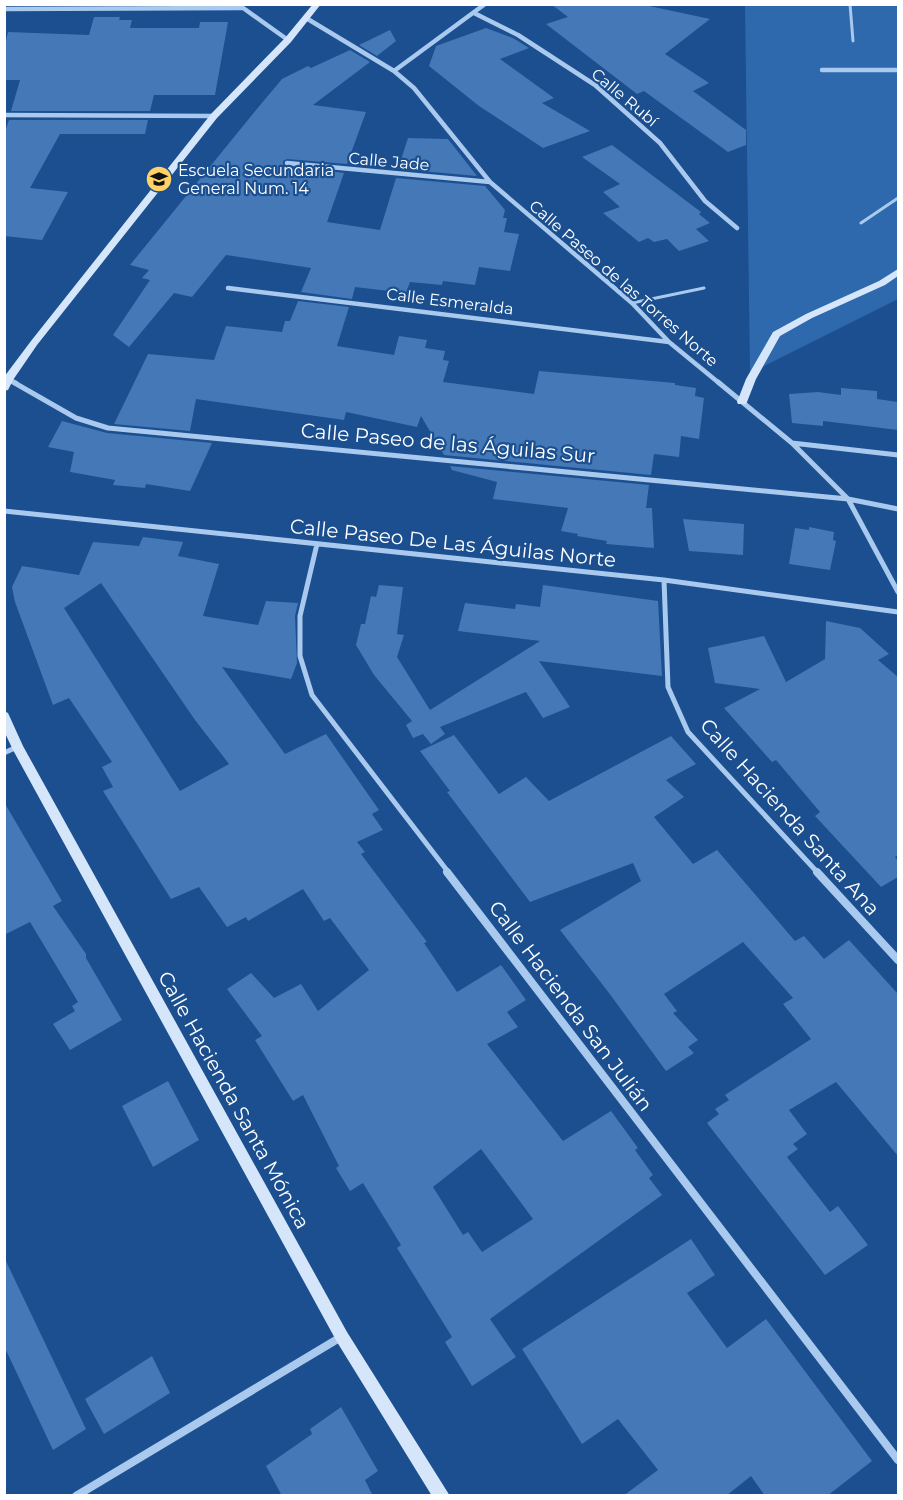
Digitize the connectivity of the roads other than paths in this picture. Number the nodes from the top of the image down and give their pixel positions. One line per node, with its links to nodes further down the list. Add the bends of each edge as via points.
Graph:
1 (317, 4): 7 (street)
2 (485, 4): 6 (street)
3 (850, 4): 9 (lane)
4 (241, 6): 5 (street); 8 (street)
5 (4, 9)
6 (474, 13): 12 (street); 19 (street, Calle Rubí, via 518,35 595,85 660,143 705,201)
7 (306, 18): 8 (street); 12 (street, Calle Paseo de las Torres Norte)
8 (288, 40): 14 (street)
9 (853, 41)
10 (822, 70): 11 (street)
11 (898, 70)
12 (394, 71): 16 (street, Calle Paseo de las Torres Norte, via 434,110)
13 (4, 115): 14 (street)
14 (214, 116): 25 (street)
15 (287, 163): 16 (street, Calle Jade)
16 (490, 182): 23 (street, Calle Paseo de las Torres Norte)
17 (898, 198): 18 (lane)
18 (861, 223)
19 (737, 228)
20 (898, 272): 26 (street, via 776,334)
21 (228, 288): 24 (street, Calle Esmeralda)
22 (704, 288): 23 (lane)
23 (632, 303): 24 (street, Calle Paseo de las Torres Norte)
24 (669, 342): 26 (street, Calle Paseo de las Torres Norte)
25 (6, 382): 29 (street, Calle Paseo de las Águilas Sur, via 76,418 108,428)
26 (742, 402): 27 (street, Calle Paseo de las Torres Norte)
27 (792, 443): 28 (street); 29 (street, Calle Paseo de las Torres Norte)
28 (898, 455)
29 (848, 499): 30 (street, Calle Paseo de las Águilas Sur); 34 (street, Calle Paseo de las Torres Norte)
30 (898, 509)
31 (4, 511): 32 (street, Calle Paseo De Las Águilas Norte)
32 (317, 544): 33 (street, Calle Paseo De Las Águilas Norte); 40 (street, Calle Hacienda San Julián, via 300,616 300,656 312,695)
33 (664, 580): 35 (street, Calle Paseo De Las Águilas Norte); 38 (street, Calle Hacienda Santa Ana, via 668,687 688,732)
34 (898, 592)
35 (898, 612)
36 (4, 716): 37 (street, Calle Hacienda Santa Mónica)
37 (11, 750): 39 (street, Calle Hacienda Santa Mónica)
38 (898, 960)
39 (342, 1337): 41 (street); 42 (street, Calle Hacienda Santa Mónica)
40 (898, 1460)
41 (76, 1496)
42 (442, 1496)

